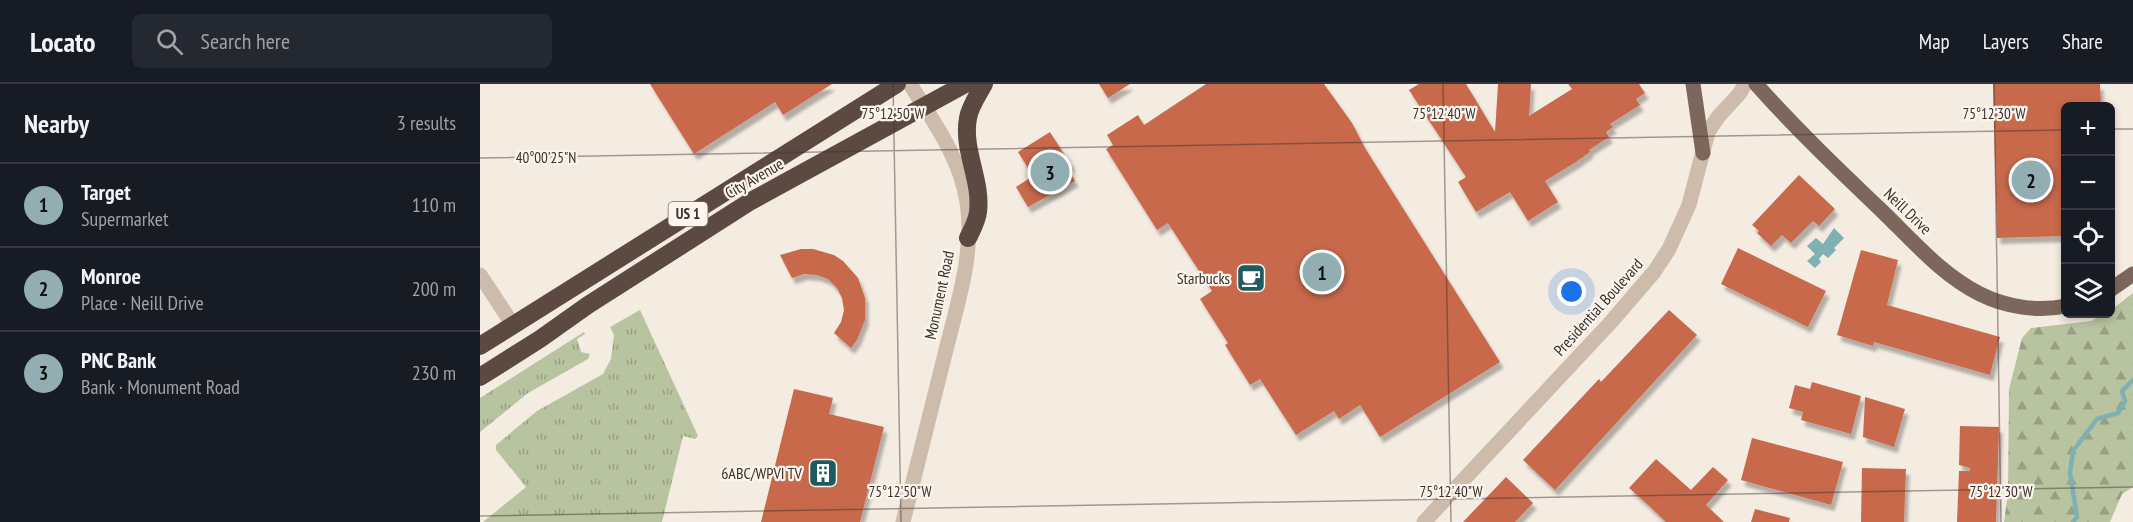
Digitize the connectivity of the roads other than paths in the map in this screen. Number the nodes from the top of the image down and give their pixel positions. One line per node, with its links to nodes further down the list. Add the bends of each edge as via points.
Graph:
1 (897, 84): 15 (highway, City Avenue / US 1)
2 (910, 84): 8 (street, Monument Road)
3 (966, 84): 8 (highway, City Avenue / US 1)
4 (984, 84): 10 (highway, via 967,123 978,198 978,212)
5 (1693, 84): 9 (main road)
6 (1745, 84): 9 (street, Presidential Boulevard, via 1712,124)
7 (1756, 84): 14 (main road, Neill Drive, via 1814,146 1954,278 1982,296 2013,305)
8 (924, 106): 10 (street, Monument Road, via 959,170 967,202); 17 (highway, City Avenue / US 1, via 751,201)
9 (1703, 153): 19 (street, Presidential Boulevard, via 1684,219 1670,249 1646,282)
10 (968, 238): 18 (street, Monument Road, via 962,285)
11 (2133, 274): 13 (main road)
12 (480, 275): 15 (street)
13 (2115, 287)
14 (2061, 306)
15 (513, 325): 16 (highway, City Avenue / US 1)
16 (480, 346)
17 (480, 377)
18 (903, 522)
19 (1424, 522)

